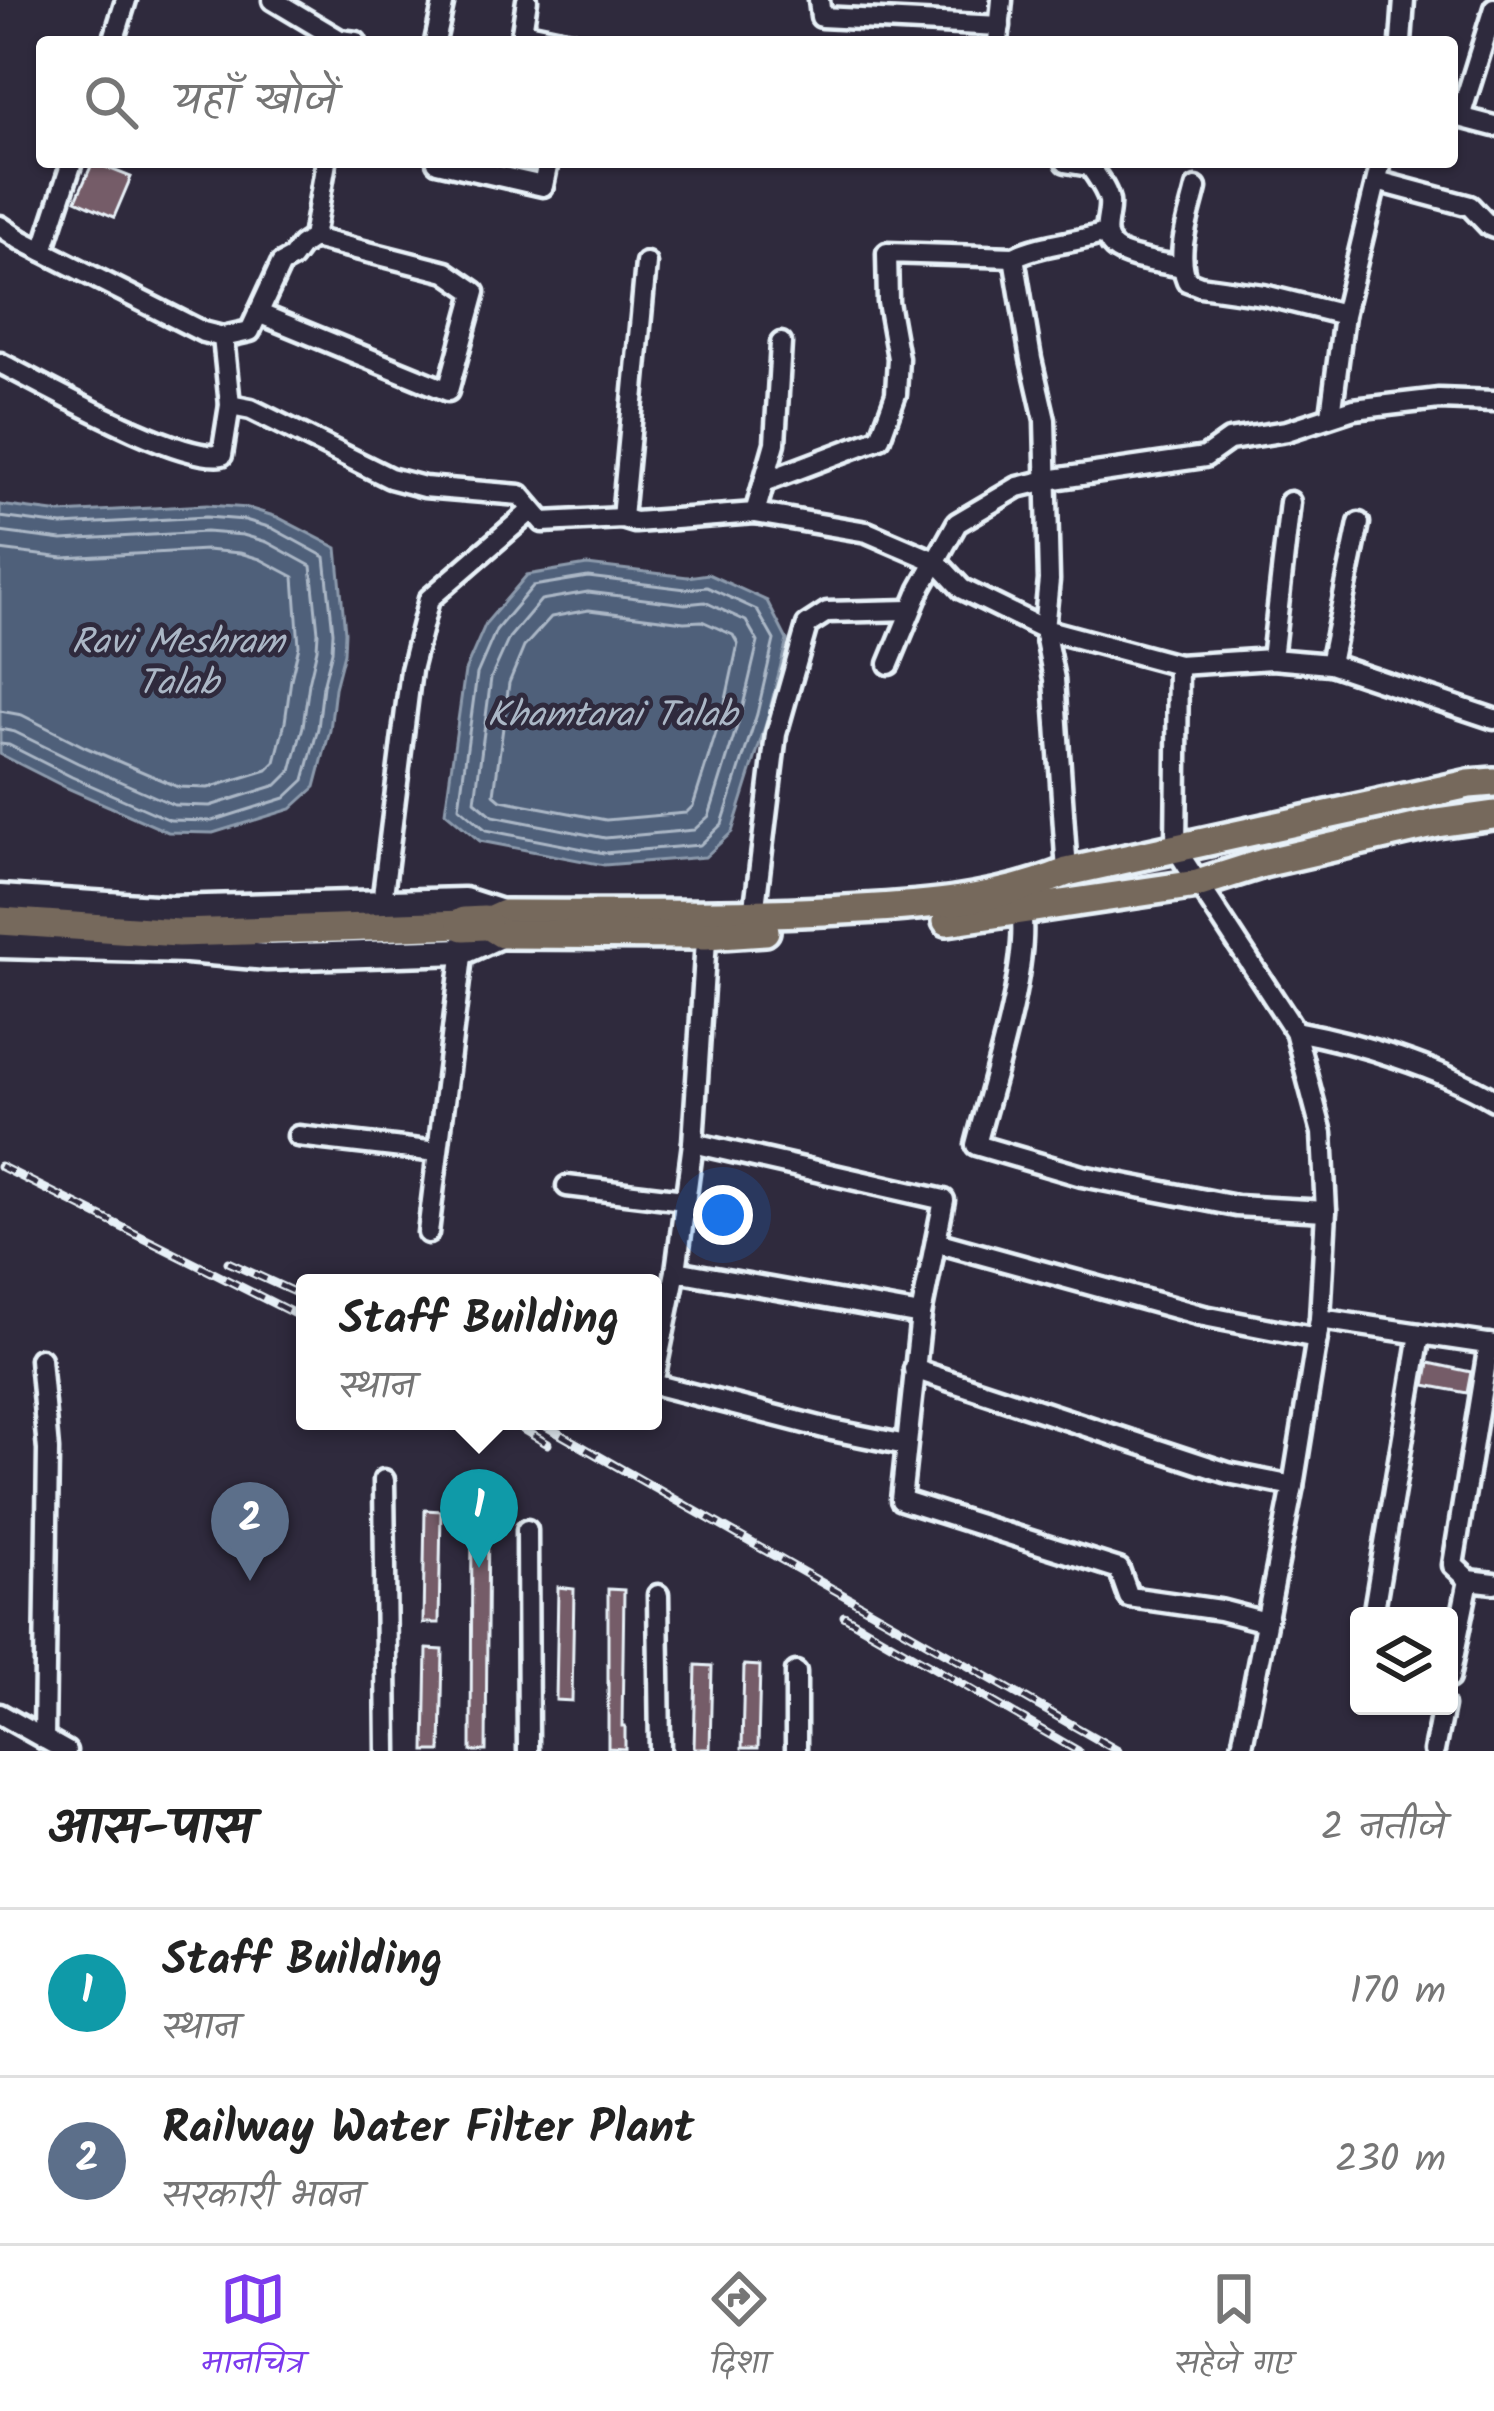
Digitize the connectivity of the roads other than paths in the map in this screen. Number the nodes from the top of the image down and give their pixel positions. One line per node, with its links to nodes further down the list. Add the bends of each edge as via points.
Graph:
1 (127, 0): 10 (street)
2 (273, 0): 11 (street)
3 (445, 0): 12 (street)
4 (527, 0): 13 (street)
5 (819, 0): 9 (street, via 821,17)
6 (1002, 0): 9 (street)
7 (1404, 0): 14 (street)
8 (1494, 8): 15 (street)
9 (999, 34)
10 (114, 36)
11 (333, 36)
12 (436, 36)
13 (521, 36)
14 (1401, 36)
15 (1458, 110)
16 (1458, 117): 17 (street)
17 (1494, 126)
18 (70, 168): 29 (street)
19 (325, 168): 28 (street)
20 (464, 168): 21 (street, via 544,186)
21 (547, 168)
22 (1091, 168): 27 (street, via 1109,200)
23 (1379, 171): 26 (street, via 1470,206); 34 (street)
24 (1196, 188): 32 (street)
25 (0, 226): 29 (street)
26 (1494, 228)
27 (1106, 233): 30 (street); 32 (street, via 1114,248)
28 (313, 238): 33 (street, via 281,264); 33 (street, via 446,272 475,292 448,391)
29 (43, 251): 35 (street)
30 (1014, 257): 41 (street, via 1045,420); 42 (street, via 887,253 898,358 880,438)
31 (646, 263): 46 (street)
32 (1181, 267): 34 (street, via 1186,281 1200,286)
33 (258, 313): 35 (street, via 250,331)
34 (1344, 315): 40 (street)
35 (223, 337): 39 (street)
36 (781, 343): 42 (street, via 775,443)
37 (0, 364): 39 (street, via 164,444 209,457 222,455)
38 (1494, 401): 40 (street, via 1439,399)
39 (230, 405): 44 (street, via 390,478 520,495)
40 (1331, 415): 41 (street, via 1229,440 1204,457)
41 (1047, 480): 48 (street, via 957,523); 50 (street)
42 (764, 482): 45 (street)
43 (1290, 502): 51 (street)
44 (532, 510): 46 (street, via 543,523); 63 (street, via 429,598 411,670)
45 (755, 513): 46 (street); 48 (street, via 867,532)
46 (622, 518)
47 (1359, 523): 53 (street)
48 (937, 562): 49 (street); 50 (street, via 962,589)
49 (910, 610): 52 (street); 64 (street, via 827,612 808,625 776,734)
50 (1044, 629): 54 (street); 59 (street)
51 (1272, 659): 53 (street); 54 (street)
52 (889, 664)
53 (1330, 664): 55 (street)
54 (1178, 665): 58 (street)
55 (1494, 719)
56 (1494, 782): 58 (main road)
57 (1494, 815): 60 (main road, via 1263,862)
58 (1176, 849): 59 (main road); 60 (street)
59 (1066, 872): 62 (main road)
60 (1197, 884): 62 (main road); 69 (street)
61 (0, 898): 63 (street, via 170,909)
62 (1019, 901): 64 (main road); 67 (main road, via 954,921); 76 (street, via 1021,966 976,1145 1235,1206)
63 (382, 903): 66 (street)
64 (754, 915): 67 (main road)
65 (0, 921): 66 (main road, via 178,933)
66 (480, 924): 67 (main road); 68 (street, via 267,957); 73 (street)
67 (707, 925): 72 (street)
68 (0, 945)
69 (1295, 1031): 70 (street, via 1339,1039); 76 (street, via 1322,1133)
70 (1494, 1100)
71 (298, 1136): 73 (street)
72 (692, 1143): 75 (street); 78 (street, via 944,1200)
73 (437, 1152): 77 (street)
74 (567, 1186): 75 (street)
75 (684, 1200): 79 (street)
76 (1326, 1211): 81 (street)
77 (428, 1233)
78 (936, 1242): 80 (street); 81 (street, via 1204,1316)
79 (676, 1270): 80 (street); 83 (street)
80 (921, 1315): 86 (street)
81 (1319, 1328): 82 (street); 90 (street)
82 (1420, 1334): 84 (street); 95 (street)
83 (662, 1339)
84 (1492, 1345): 92 (street, via 1453,1565)
85 (40, 1359): 101 (street, via 49,1450)
86 (914, 1369): 88 (street); 90 (street, via 1228,1474)
87 (662, 1386): 88 (street)
88 (906, 1445): 96 (street, via 901,1500 1119,1569 1129,1597)
89 (384, 1480): 103 (street)
90 (1293, 1486): 96 (street)
91 (527, 1530): 104 (street)
92 (1468, 1580): 93 (street); 97 (street)
93 (1494, 1583)
94 (658, 1595): 105 (street)
95 (1374, 1607)
96 (1266, 1622): 107 (street)
97 (1458, 1632)
98 (796, 1672): 106 (street)
99 (0, 1714): 101 (street)
100 (1441, 1715): 108 (street)
101 (44, 1739): 102 (street)
102 (65, 1751)
103 (387, 1751)
104 (528, 1751)
105 (660, 1751)
106 (796, 1751)
107 (1241, 1751)
108 (1434, 1751)

